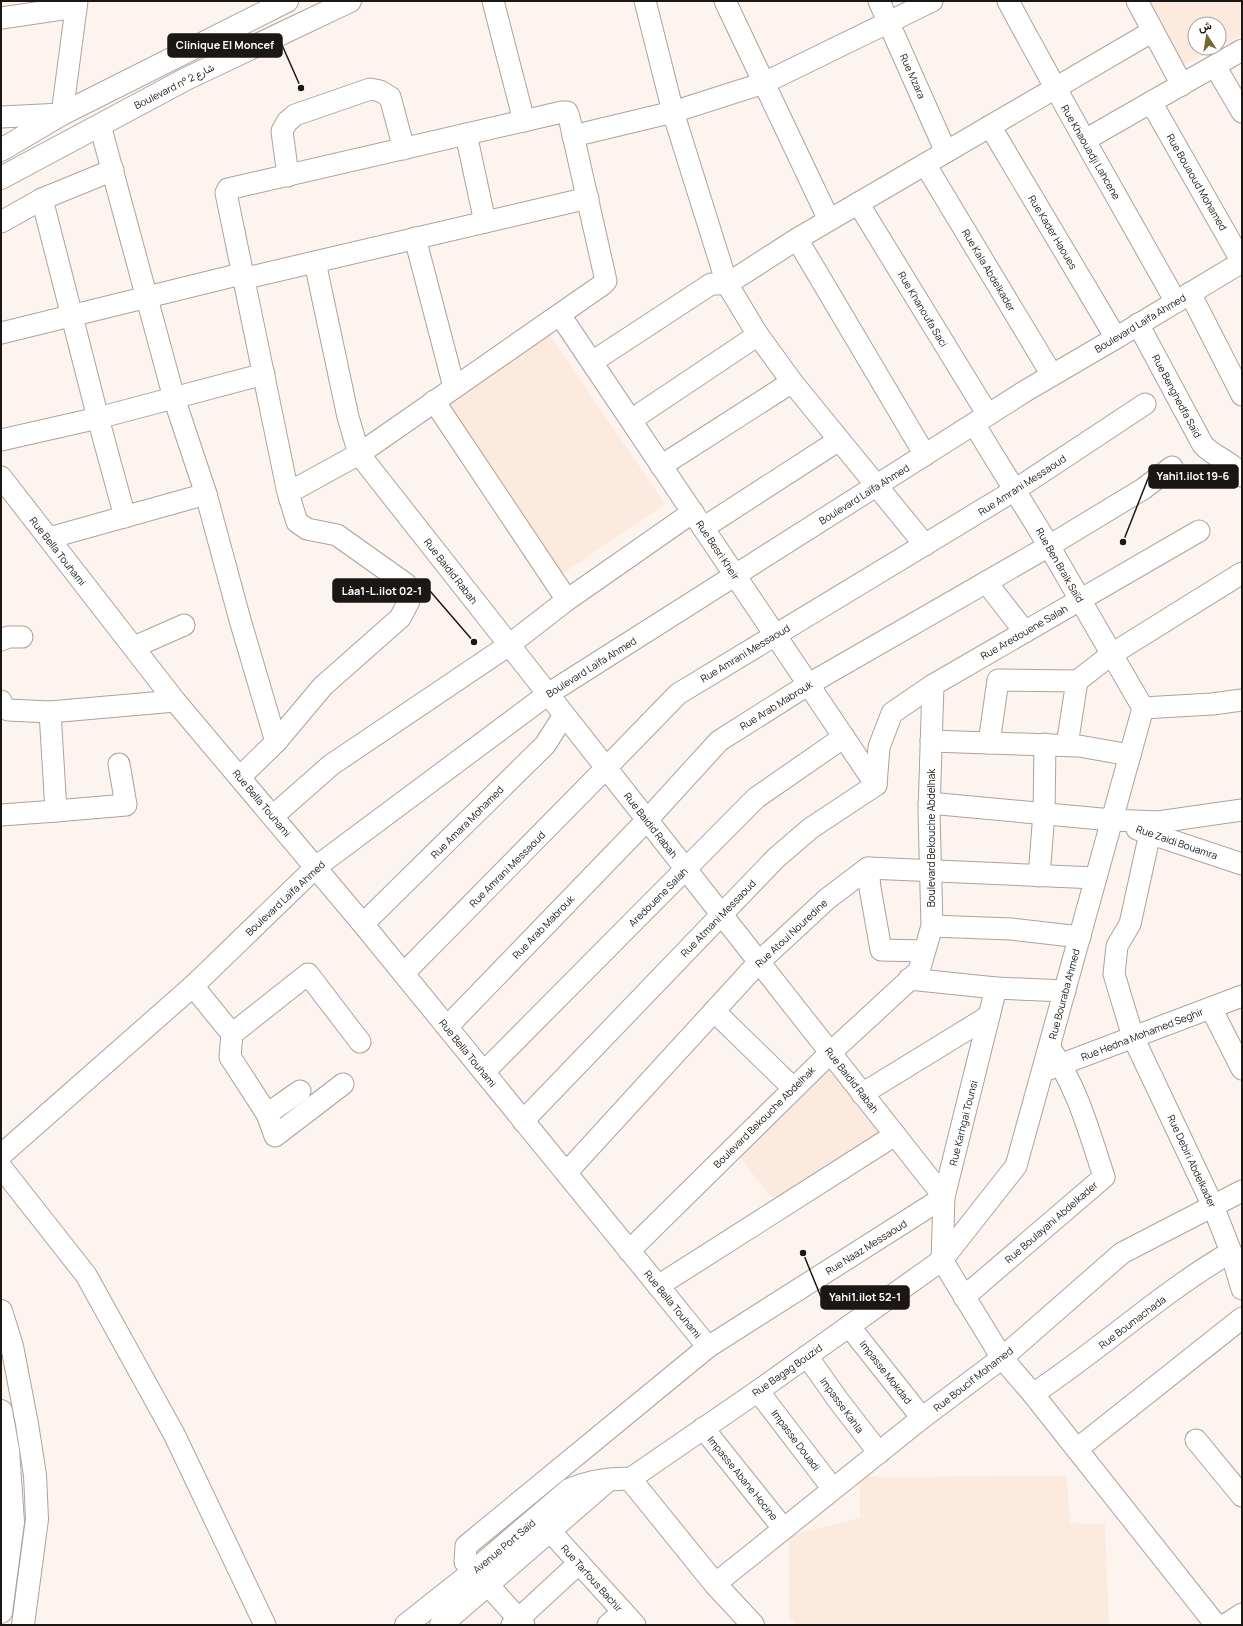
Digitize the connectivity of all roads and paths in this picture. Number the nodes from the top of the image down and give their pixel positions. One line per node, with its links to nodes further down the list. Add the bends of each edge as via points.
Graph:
1 (287, 1): 22 (main road)
2 (350, 1): 25 (main road, Boulevard n° شارع 2, via 186,79)
3 (493, 1): 24 (street)
4 (645, 1): 20 (street)
5 (724, 1): 16 (street)
6 (879, 1): 12 (street, Rue Mzara)
7 (932, 1): 12 (street)
8 (1008, 1): 18 (street, Rue Khaouadji Lahcene)
9 (1138, 1): 13 (street)
10 (77, 4): 11 (street); 22 (street)
11 (1, 18)
12 (888, 22): 16 (street); 32 (street, Rue Mzara)
13 (1153, 31): 17 (street); 18 (street)
14 (1242, 50): 15 (street)
15 (1215, 66): 17 (street); 21 (street)
16 (764, 83): 20 (street); 40 (street)
17 (1182, 85): 19 (street)
18 (1054, 88): 26 (street); 29 (street, Rue Khaouadji Lahcene)
19 (1151, 102): 29 (street); 46 (street, Rue Bouaoud Mohamed)
20 (673, 112): 28 (street); 48 (street)
21 (1242, 112)
22 (62, 114): 23 (street); 31 (main road)
23 (1, 117)
24 (524, 121): 27 (street); 28 (street, via 567,112)
25 (100, 125): 34 (street); 36 (main road, Boulevard n° شارع 2)
26 (990, 126): 32 (street); 56 (street, Rue Kader Haoues)
27 (466, 134): 30 (street); 42 (street)
28 (573, 136): 37 (street)
29 (1085, 140): 50 (street, Rue Khaouadji Lahcene)
30 (404, 149): 35 (street); 35 (street, via 390,97 380,91 370,90 294,115 287,122 282,132)
31 (1, 150)
32 (946, 152): 33 (street)
33 (925, 164): 39 (street); 59 (street, Rue Kala Abdelkader)
34 (113, 170): 38 (street); 49 (street)
35 (288, 176): 47 (street, via 226,192)
36 (1, 178)
37 (588, 198): 42 (street); 52 (street, via 606,281)
38 (42, 199): 41 (street); 51 (street)
39 (858, 203): 40 (street); 68 (street, Rue Khanoufa Saci)
40 (829, 220): 44 (street)
41 (1, 222)
42 (486, 222): 43 (street)
43 (415, 238): 45 (street); 61 (street)
44 (797, 239): 48 (street); 72 (street)
45 (315, 262): 47 (street); 71 (street, via 348,417)
46 (1242, 262): 50 (street, Boulevard Laïfa Ahmed)
47 (242, 276): 49 (street); 58 (street)
48 (727, 284): 55 (street); 57 (street, via 711,284)
49 (147, 297): 51 (street); 63 (street)
50 (1183, 297): 53 (street, Boulevard Laïfa Ahmed); 62 (street, Rue Khaouadji Lahcene)
51 (72, 315): 54 (street); 66 (street)
52 (560, 315): 57 (street, Rue Besri Kheir); 61 (street)
53 (1138, 324): 56 (street, Boulevard Laïfa Ahmed); 75 (street, Rue Benghedfa Saïd, via 1203,445 1238,469)
54 (1, 333)
55 (758, 335): 60 (street); 67 (street)
56 (1116, 338): 59 (street, Boulevard Laïfa Ahmed)
57 (592, 362): 67 (street, Rue Besri Kheir)
58 (264, 374): 63 (street); 79 (street)
59 (1052, 375): 68 (street, Boulevard Laïfa Ahmed)
60 (792, 382): 70 (street); 73 (street)
61 (454, 387): 64 (street)
62 (1242, 395)
63 (174, 398): 66 (street); 80 (street)
64 (434, 402): 71 (street); 90 (street)
65 (1145, 404): 78 (street, Rue Amrani Messaoud)
66 (98, 418): 69 (street); 81 (street)
67 (631, 420): 73 (street, Rue Besri Kheir)
68 (981, 420): 72 (street, Boulevard Laïfa Ahmed); 78 (street, Rue Ben Braik Saïd)
69 (1, 440)
70 (839, 440): 77 (street); 82 (street)
71 (359, 454): 79 (street); 97 (street, Rue Baidid Rabah)
72 (925, 455): 77 (street, Boulevard Laïfa Ahmed)
73 (661, 466): 82 (street, Rue Besri Kheir)
74 (1172, 467): 86 (street, Rue Arab Mabrouk, via 1144,489)
75 (1242, 476)
76 (1, 477): 84 (street, Rue Bella Touhami)
77 (876, 486): 85 (street); 88 (street, Boulevard Laïfa Ahmed)
78 (1015, 490): 85 (street, Rue Amrani Messaoud); 86 (street, Rue Ben Braik Saïd)
79 (288, 493): 112 (street, via 297,522 307,529 337,535 406,584 410,592 410,601 400,618 323,686)
80 (206, 494): 81 (street); 112 (street)
81 (125, 517): 84 (street)
82 (698, 520): 88 (street, Rue Besri Kheir); 90 (street)
83 (1199, 531): 91 (street, Rue Aredouene Salah)
84 (49, 538): 98 (street, Rue Bella Touhami)
85 (925, 545): 94 (street, Rue Amrani Messaoud)
86 (1049, 546): 89 (street, Rue Arab Mabrouk); 91 (street, Rue Ben Braik Saïd)
87 (1242, 573): 99 (street)
88 (735, 576): 94 (street, Rue Besri Kheir); 103 (street, Boulevard Laïfa Ahmed)
89 (986, 582): 93 (street); 101 (street, Rue Arab Mabrouk)
90 (567, 600): 97 (street)
91 (1080, 600): 93 (street, Rue Aredouene Salah); 99 (street, Rue Ben Braik Saïd)
92 (184, 625): 98 (street)
93 (1025, 632): 102 (street, Rue Aredouene Salah)
94 (775, 635): 101 (street, Rue Besri Kheir); 118 (street, Rue Amrani Messaoud, via 678,694)
95 (22, 637): 96 (street)
96 (1, 640)
97 (509, 645): 103 (street, Rue Baidid Rabah); 126 (street, via 331,765)
98 (134, 647): 106 (street, Rue Bella Touhami)
99 (1112, 654): 100 (street); 107 (street, Rue Ben Braik Saïd)
100 (1077, 681): 113 (street, via 998,680); 115 (street)
101 (809, 684): 110 (street, Rue Besri Kheir); 127 (street, Rue Arab Mabrouk, via 719,741)
102 (933, 684): 111 (street, Boulevard Bekouche Abdelhak); 120 (street, Rue Aredouene Salah, via 892,713 879,747)
103 (548, 694): 109 (street, Rue Baidid Rabah); 131 (street, Boulevard Laïfa Ahmed)
104 (1242, 700): 107 (street)
105 (1, 701): 108 (street, via 8,710)
106 (175, 701): 108 (street); 119 (street, Rue Bella Touhami)
107 (1143, 708): 116 (street, Rue Bouraba Ahmed)
108 (50, 712): 123 (street)
109 (564, 715): 118 (street, Rue Baidid Rabah); 138 (street, Rue Amara Mohamed, via 545,745)
110 (844, 737): 120 (street, Rue Besri Kheir); 133 (street, Aredouene Salah, via 756,798)
111 (931, 741): 113 (street); 121 (street, Boulevard Bekouche Abdelhak)
112 (276, 742): 119 (street)
113 (989, 743): 114 (street)
114 (1045, 744): 115 (street); 124 (street)
115 (1067, 745): 116 (street)
116 (1130, 755): 128 (street, Rue Bouraba Ahmed)
117 (119, 764): 123 (street, via 126,805)
118 (606, 768): 127 (street, Rue Baidid Rabah); 143 (street, Rue Amrani Messaoud)
119 (240, 777): 126 (street, Rue Bella Touhami)
120 (876, 785): 137 (street, Rue Atmani Messaoud, via 811,828 776,858)
121 (929, 803): 124 (street); 134 (street, Boulevard Bekouche Abdelhak)
122 (1242, 810): 128 (street, via 1158,822)
123 (56, 811): 125 (street)
124 (1044, 813): 128 (street); 135 (street)
125 (1, 815)
126 (273, 816): 131 (street, Rue Bella Touhami)
127 (647, 820): 133 (street, Rue Baidid Rabah); 152 (street, Rue Arab Mabrouk)
128 (1112, 820): 129 (street, Rue Zaidi Bouamra); 136 (street, Rue Bouraba Ahmed)
129 (1150, 833): 130 (street, Rue Zaidi Bouamra); 154 (street, Rue Debiri Abdelkader, via 1130,924 1117,946 1114,974)
130 (1242, 864)
131 (316, 867): 138 (street, Rue Bella Touhami); 145 (street, Boulevard Laïfa Ahmed)
132 (868, 868): 134 (street); 141 (street, via 881,950); 142 (street, Rue Atoui Nouredine, via 828,899)
133 (685, 869): 137 (street, Rue Baidid Rabah); 160 (street, Aredouene Salah)
134 (929, 871): 135 (street); 139 (street, Boulevard Bekouche Abdelhak)
135 (1039, 876): 136 (street)
136 (1096, 878): 140 (street, Rue Bouraba Ahmed)
137 (721, 914): 142 (street, Rue Baidid Rabah); 166 (street, Rue Atmani Messaoud)
138 (363, 924): 143 (street, Rue Bella Touhami)
139 (932, 926): 140 (street, via 1011,929); 141 (street, Boulevard Bekouche Abdelhak)
140 (1080, 937): 147 (street, Rue Bouraba Ahmed)
141 (924, 951): 144 (street, Boulevard Bekouche Abdelhak, via 919,971)
142 (759, 962): 150 (street, Rue Atoui Nouredine); 157 (street, Rue Baidid Rabah)
143 (404, 974): 152 (street, Rue Bella Touhami)
144 (909, 979): 146 (street); 157 (street, Boulevard Bekouche Abdelhak)
145 (193, 986): 153 (street); 168 (street, Boulevard Laïfa Ahmed)
146 (996, 988): 147 (street); 151 (street, Rue Karhgai Tounsi)
147 (1065, 991): 156 (street, Rue Bouraba Ahmed)
148 (1242, 996): 149 (street, Rue Hedna Mohamed Seghir)
149 (1211, 1008): 154 (street, Rue Hedna Mohamed Seghir); 159 (street)
150 (714, 1011): 162 (street); 170 (street, Rue Atoui Nouredine)
151 (989, 1016): 164 (street); 172 (street, Rue Karhgai Tounsi)
152 (447, 1027): 160 (street, Rue Bella Touhami)
153 (232, 1034): 155 (street, via 308,974); 165 (street, via 230,1057)
154 (1133, 1037): 158 (street, Rue Hedna Mohamed Seghir); 173 (street, Rue Debiri Abdelkader)
155 (360, 1042)
156 (1049, 1047): 158 (street, Rue Boulayahi Abdelkader)
157 (830, 1052): 162 (street, Boulevard Bekouche Abdelhak); 164 (street, Rue Baidid Rabah)
158 (1052, 1068): 176 (street, via 1016,1166); 179 (street, Rue Boulayahi Abdelkader, via 1083,1110 1104,1176)
159 (1242, 1069)
160 (484, 1072): 166 (street, Rue Bella Touhami)
161 (343, 1084): 165 (street, via 275,1136)
162 (793, 1088): 174 (street, Boulevard Bekouche Abdelhak)
163 (300, 1091): 165 (street)
164 (862, 1094): 167 (street, Rue Baidid Rabah)
165 (267, 1114)
166 (523, 1120): 170 (street, Rue Bella Touhami)
167 (895, 1135): 172 (street, Rue Baidid Rabah); 177 (street)
168 (1, 1155)
169 (1, 1167): 210 (street, via 86,1275 174,1434)
170 (566, 1173): 174 (street, Rue Bella Touhami)
171 (1242, 1191): 173 (street, Rue Boucif Mohamed)
172 (944, 1197): 176 (street, Rue Karhgai Tounsi); 183 (street, Rue Naaz Messaoud)
173 (1213, 1206): 175 (street, Rue Debiri Abdelkader); 185 (street, Rue Boucif Mohamed, via 1122,1253)
174 (629, 1251): 177 (street, Rue Bella Touhami)
175 (1231, 1252): 178 (street, Rue Debiri Abdelkader); 187 (street, Rue Boumachada, via 1202,1269 1071,1369)
176 (942, 1260): 179 (street); 182 (street, Rue Bagag Bouzid)
177 (658, 1286): 183 (street, Rue Bella Touhami)
178 (1242, 1289)
179 (964, 1297): 185 (street)
180 (1, 1311): 198 (main road, via 12,1346 27,1424 35,1475)
181 (1242, 1318): 192 (street)
182 (849, 1326): 184 (street, Rue Bagag Bouzid); 189 (street, Impasse Mokdad)
183 (708, 1347): 203 (street, Rue Bella Touhami, via 466,1546 465,1562)
184 (807, 1356): 186 (street, Rue Bagag Bouzid); 193 (street, Impasse Kahla)
185 (1002, 1358): 187 (street); 189 (street, Rue Boucif Mohamed)
186 (758, 1391): 190 (street, Rue Bagag Bouzid); 196 (street, Impasse Douadi)
187 (1033, 1394): 192 (street)
188 (1, 1411): 199 (main road, via 8,1450)
189 (922, 1418): 193 (street, Rue Boucif Mohamed)
190 (703, 1428): 194 (street, Rue Bagag Bouzid); 200 (street, Impasse Abane Hocine)
191 (1196, 1440): 197 (street)
192 (1077, 1449): 214 (street)
193 (878, 1453): 196 (street, Rue Boucif Mohamed)
194 (630, 1479): 195 (main road, Avenue Port Saïd); 204 (main road)
195 (608, 1480): 201 (main road, Avenue Port Saïd); 203 (main road, Avenue Port Saïd, via 569,1490)
196 (833, 1489): 200 (street, Rue Boucif Mohamed)
197 (1242, 1496)
198 (37, 1519): 199 (street); 209 (main road)
199 (7, 1522): 205 (main road)
200 (783, 1528): 204 (street, Rue Boucif Mohamed)
201 (550, 1531): 202 (street, Rue Tarfous Bachir); 203 (main road, Avenue Port Saïd)
202 (579, 1563): 207 (street, Rue Tarfous Bachir); 208 (street)
203 (481, 1578): 208 (street, Rue Bella Touhami); 211 (main road, Avenue Port Saïd); 212 (main road, Avenue Port Saïd)
204 (715, 1584): 213 (main road)
205 (1, 1612)
206 (1242, 1614): 215 (street)
207 (622, 1621)
208 (518, 1623)
209 (23, 1625)
210 (265, 1625)
211 (406, 1625)
212 (441, 1625)
213 (753, 1625)
214 (1216, 1625)
215 (1225, 1625)

